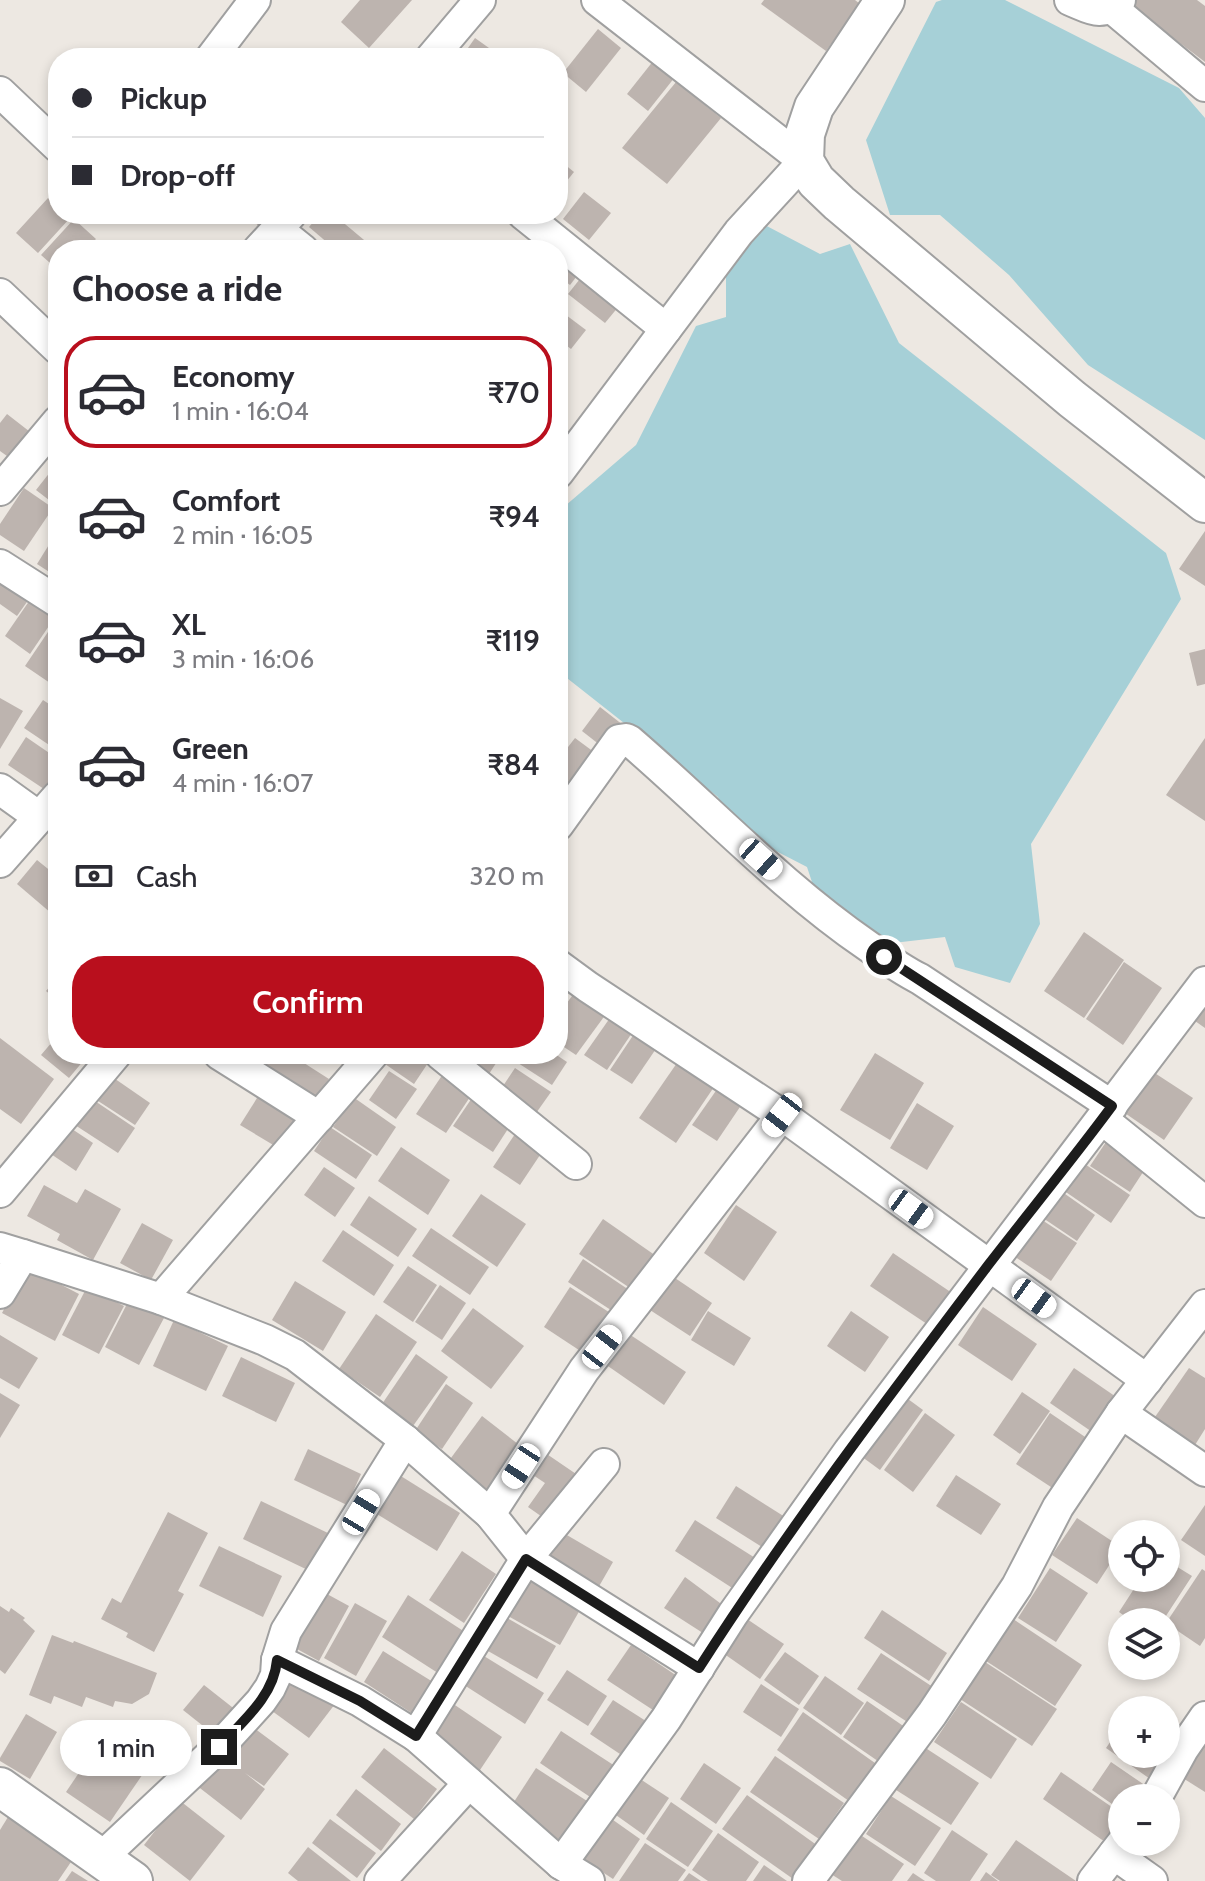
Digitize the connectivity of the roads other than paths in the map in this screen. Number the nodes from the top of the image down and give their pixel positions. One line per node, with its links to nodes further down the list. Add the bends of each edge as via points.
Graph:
1 (255, 0): 7 (street)
2 (480, 0): 8 (street)
3 (597, 0): 12 (street)
4 (885, 0): 12 (street, via 814,107)
5 (1070, 0): 6 (street, via 1098,11)
6 (1116, 4): 9 (street)
7 (219, 48)
8 (439, 48)
9 (1205, 86)
10 (0, 92): 11 (street)
11 (48, 138)
12 (804, 161): 17 (street, via 739,232); 22 (street, via 839,203)
13 (535, 224): 14 (street)
14 (555, 240)
15 (568, 250): 17 (street)
16 (0, 294): 18 (street)
17 (666, 329): 20 (street)
18 (48, 340)
19 (48, 433): 21 (street)
20 (568, 454)
21 (0, 490)
22 (1205, 503)
23 (0, 565): 24 (street)
24 (48, 596)
25 (0, 789): 26 (street)
26 (48, 807): 28 (street)
27 (568, 811): 35 (street, via 619,740 630,741 842,928)
28 (0, 862)
29 (568, 972): 36 (street)
30 (1205, 982): 35 (street)
31 (108, 1064): 39 (street)
32 (235, 1064): 37 (street)
33 (364, 1064): 37 (street)
34 (452, 1064): 38 (street)
35 (1107, 1112): 40 (street); 42 (street)
36 (782, 1115): 42 (street); 51 (street, via 584,1370)
37 (319, 1117): 44 (street)
38 (576, 1164)
39 (0, 1192)
40 (1205, 1202)
41 (11, 1251): 43 (street); 44 (street)
42 (989, 1265): 46 (street); 54 (street, via 849,1451)
43 (0, 1293)
44 (161, 1299): 48 (street, via 295,1355)
45 (1205, 1305): 46 (street)
46 (1147, 1380): 47 (street)
47 (1121, 1413): 50 (street); 67 (street, via 932,1714)
48 (405, 1440): 51 (street); 53 (street, via 286,1631)
49 (604, 1464): 52 (street)
50 (1205, 1471)
51 (490, 1514): 52 (street)
52 (526, 1559): 54 (street); 56 (street)
53 (277, 1660): 56 (street); 62 (street, via 270,1688 251,1712)
54 (699, 1668): 63 (street)
55 (1205, 1717): 58 (street)
56 (416, 1736): 57 (street)
57 (469, 1783): 63 (street); 65 (street)
58 (1164, 1784)
59 (0, 1787): 62 (street)
60 (1112, 1856): 68 (street)
61 (1126, 1856): 69 (street)
62 (101, 1858): 64 (street)
63 (561, 1864): 66 (street)
64 (133, 1881)
65 (380, 1881)
66 (589, 1881)
67 (808, 1881)
68 (1093, 1881)
69 (1152, 1881)

